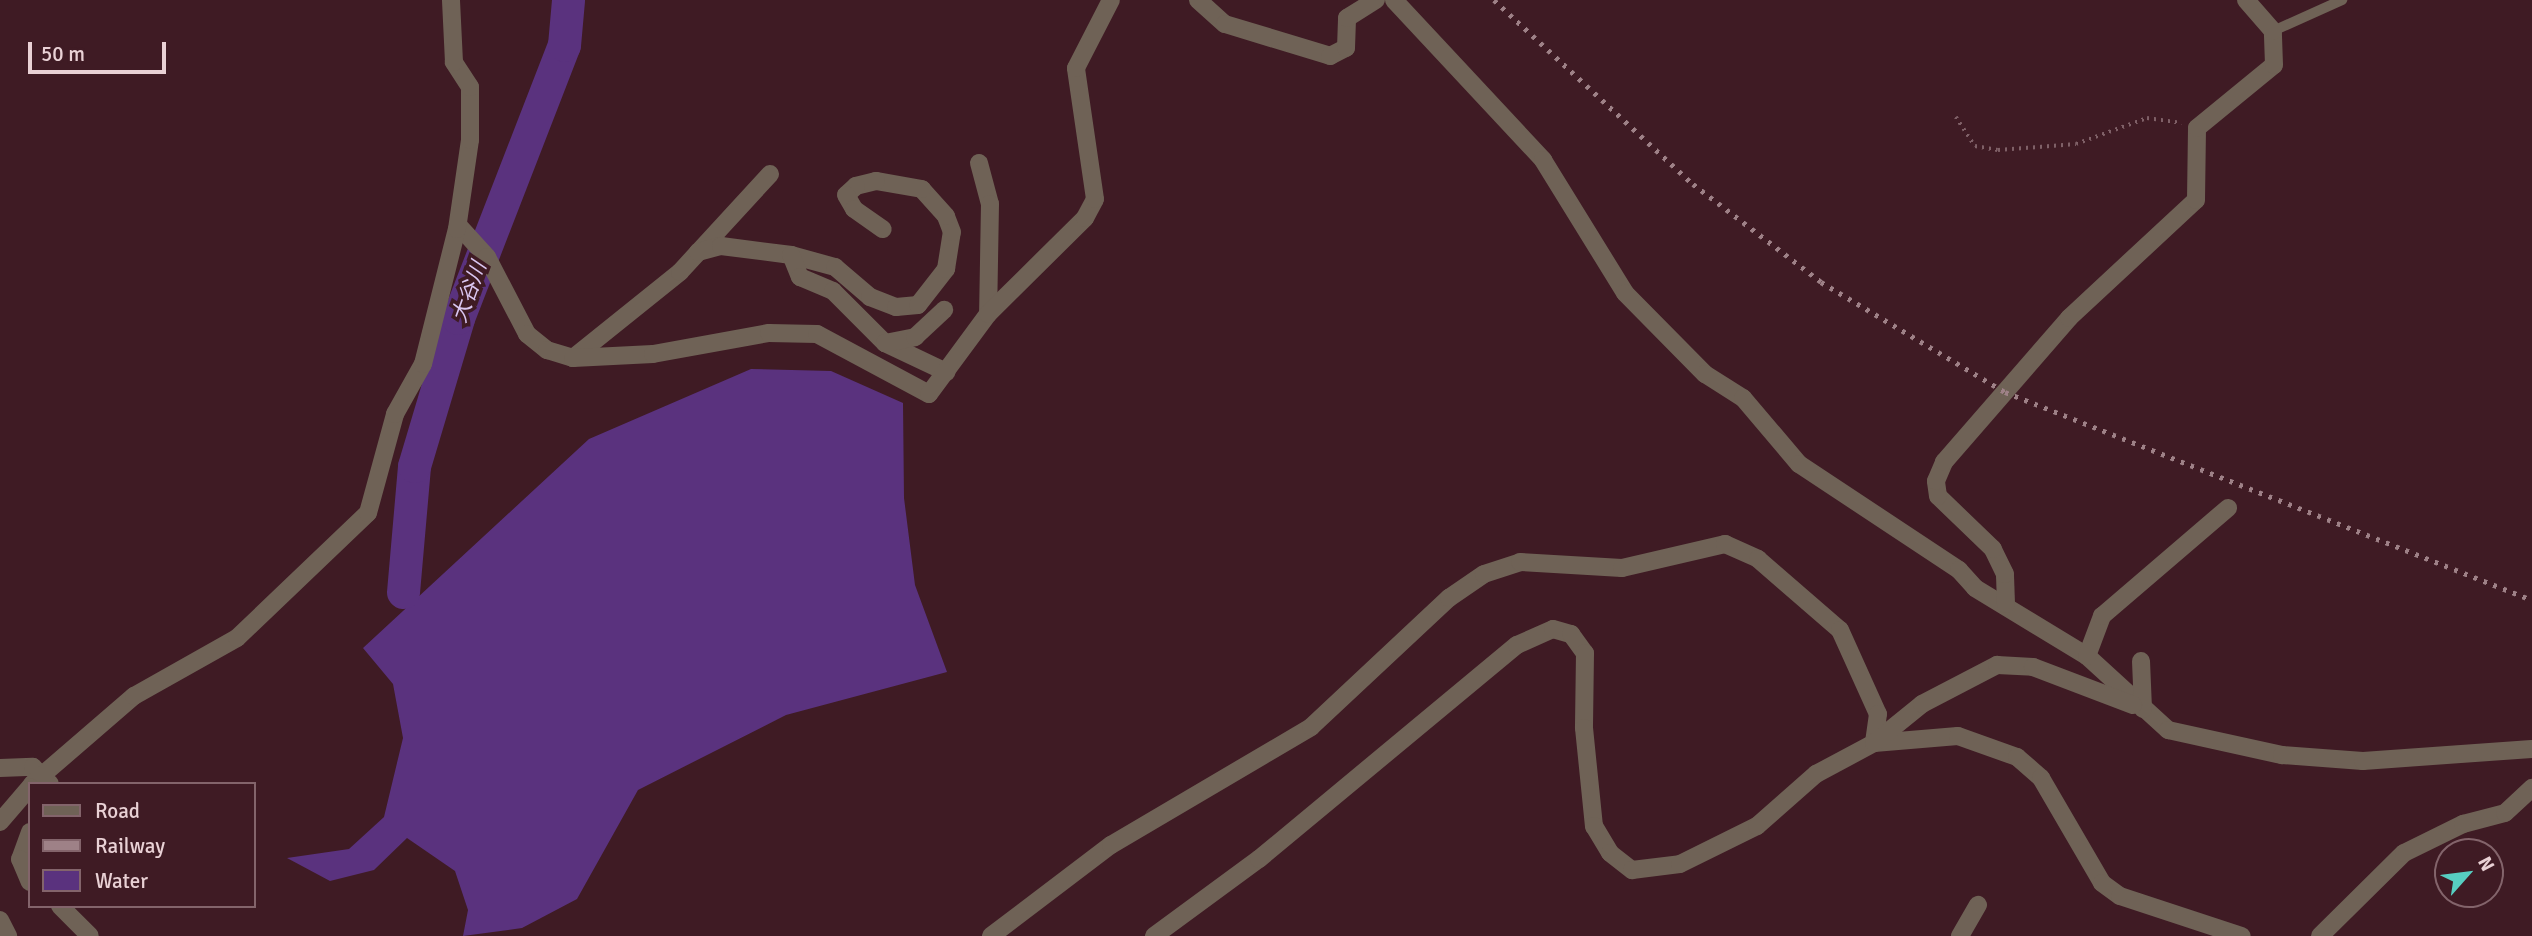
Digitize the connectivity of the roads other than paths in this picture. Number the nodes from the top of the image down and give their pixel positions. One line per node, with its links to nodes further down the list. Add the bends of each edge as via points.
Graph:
1 (451, 0): 11 (street, via 454,62 470,87 470,139)
2 (1111, 0): 16 (street, via 1076,68 1095,199 1085,218)
3 (1198, 0): 4 (street, via 1225,24 1331,56 1346,48 1347,19)
4 (1376, 0)
5 (1394, 0): 21 (street, via 1543,160 1600,258 1656,326 1705,374 1743,398 1818,480)
6 (2246, 0): 8 (street)
7 (2342, 0): 8 (lane)
8 (2273, 31): 21 (street, via 2274,65 2197,128 2196,200 2069,318 1965,435 1936,481 1938,496 1993,549 2005,574)
9 (979, 163): 16 (street, via 990,204)
10 (770, 174): 13 (street)
11 (458, 225): 18 (street, via 487,257 527,334 547,350); 28 (street, via 424,364 387,437 368,513 237,638 134,696)
12 (883, 229): 14 (street, via 854,209 846,195 856,186 876,181 922,189 946,216 953,232 946,269 918,305 896,307 870,297 835,267)
13 (698, 252): 14 (street, via 721,246); 18 (street)
14 (791, 255): 17 (street, via 800,277 833,291)
15 (944, 310): 17 (street, via 915,337)
16 (988, 314): 19 (street)
17 (886, 343): 19 (street)
18 (573, 358): 19 (street, via 653,354 769,333 805,334 929,394)
19 (946, 372)
20 (2228, 508): 22 (street, via 2102,617)
21 (2006, 604): 22 (street)
22 (2087, 656): 24 (street)
23 (2141, 661): 24 (street)
24 (2143, 709): 25 (street, via 2033,667 1997,665 1922,704); 26 (street, via 2168,730 2200,741 2282,755 2363,761)
25 (1874, 743): 39 (street, via 1878,714 1840,630 1758,559 1725,544 1622,568 1520,562 1483,574 1449,598 1311,727 1111,845); 40 (street, via 1816,774 1757,826 1716,848 1680,864 1632,870 1610,853 1594,826 1584,728 1585,653 1572,634 1552,629 1517,645 1259,859); 42 (street, via 1958,736 2006,751 2041,778 2102,884 2120,896)
26 (2532, 749)
27 (0, 768): 28 (street)
28 (39, 781)
29 (2532, 788): 43 (street, via 2505,813 2463,824 2404,853)
30 (28, 793): 31 (street)
31 (0, 822)
32 (28, 837): 33 (street, via 20,859)
33 (28, 877)
34 (1978, 905): 41 (street)
35 (62, 908): 38 (street)
36 (0, 920): 37 (street)
37 (8, 936)
38 (90, 936)
39 (991, 936)
40 (1154, 936)
41 (1961, 936)
42 (2242, 936)
43 (2320, 936)

